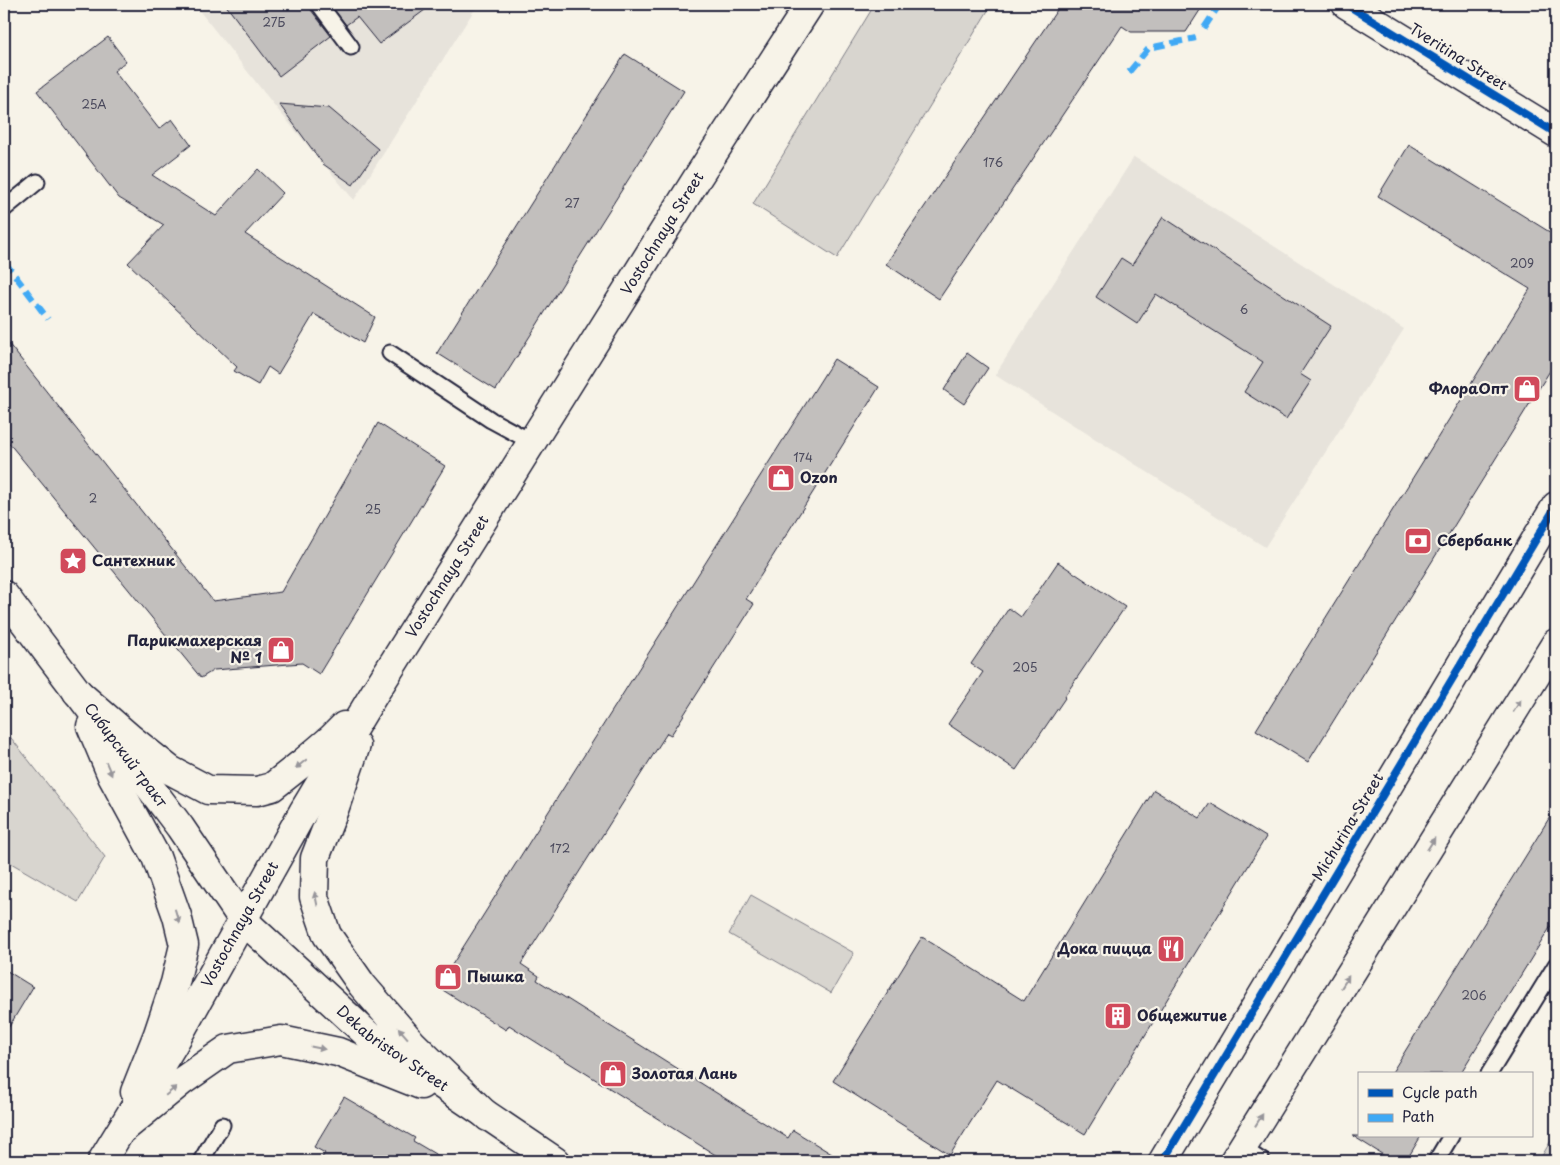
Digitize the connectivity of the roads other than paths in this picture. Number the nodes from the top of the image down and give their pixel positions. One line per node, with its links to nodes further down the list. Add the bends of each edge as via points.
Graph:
1 (318, 4): 4 (lane)
2 (810, 4): 9 (main road, Vostochnaya Street)
3 (1346, 4): 5 (main road, Tveritina Street)
4 (351, 47)
5 (1556, 133)
6 (37, 182): 7 (lane)
7 (4, 209)
8 (390, 353): 9 (lane, via 491,420)
9 (532, 442): 14 (main road, Vostochnaya Street)
10 (1556, 506): 26 (main road, Michurina Street)
11 (4, 595): 13 (main road, Сибирский тракт)
12 (1556, 643): 22 (main road, one-way to 12)
13 (77, 692): 14 (main road, one-way to 13, via 332,738 272,787 257,791 223,791 208,790 170,770); 15 (main road, Сибирский тракт, via 180,827); 20 (main road, one-way to 20, via 112,776 156,857 184,944 158,1034)
14 (374, 694): 15 (main road, Vostochnaya Street); 18 (main road, one-way to 14, via 412,1043 362,985 327,935 314,897 315,858)
15 (243, 920): 18 (main road, Dekabristov Street, via 368,1035); 20 (main road, Vostochnaya Street)
16 (1556, 965): 17 (lane)
17 (1491, 1072)
18 (488, 1117): 20 (main road, one-way to 18, via 228,1049 281,1040 338,1052); 25 (main road, Dekabristov Street)
19 (222, 1125): 24 (lane)
20 (119, 1133): 23 (main road, Vostochnaya Street)
21 (1450, 1138): 27 (lane)
22 (1246, 1157)
23 (102, 1161)
24 (201, 1161)
25 (555, 1161)
26 (1164, 1161)
27 (1436, 1161)

